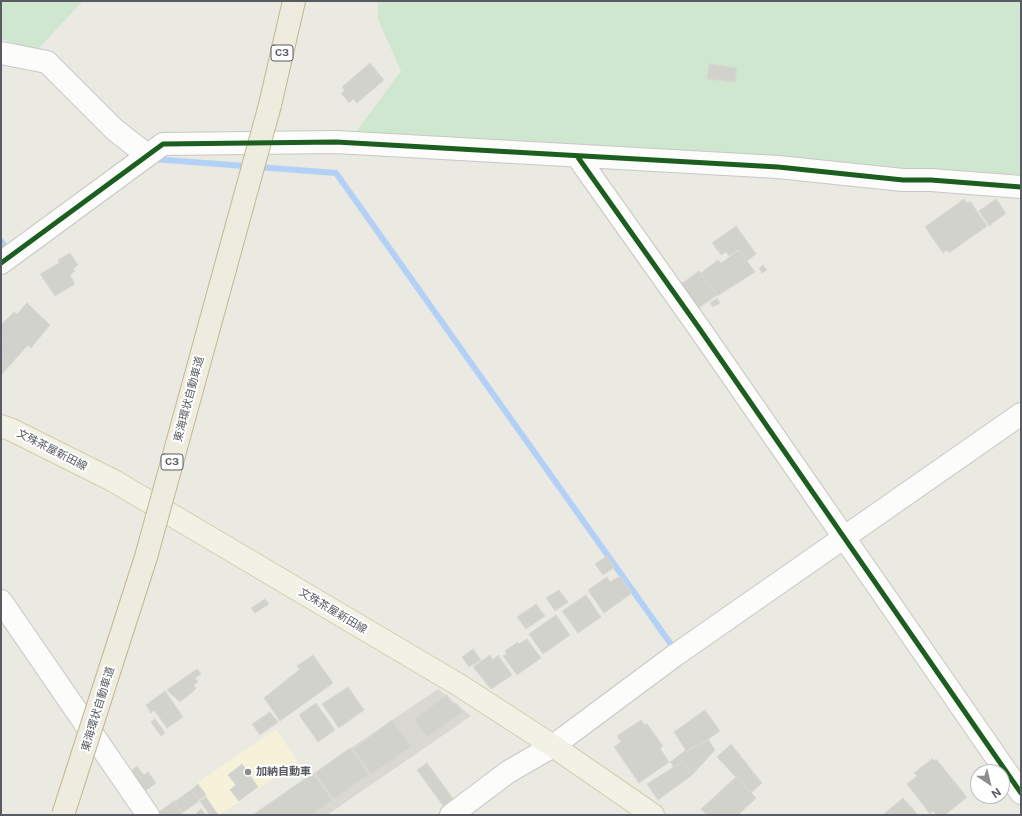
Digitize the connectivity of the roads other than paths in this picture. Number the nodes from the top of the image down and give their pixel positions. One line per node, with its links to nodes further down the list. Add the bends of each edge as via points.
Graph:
1 (294, 1): 13 (highway, 東海環状自動車道 / C3, bridge, via 270,105 146,557)
2 (1, 53): 3 (street, via 47,62 115,130)
3 (147, 155): 4 (street, via 163,144 336,142); 6 (street)
4 (577, 156): 5 (street, via 778,167 903,180); 9 (street)
5 (1021, 187)
6 (1, 263)
7 (1021, 414): 9 (street)
8 (4, 431): 11 (main road, 文殊茶屋新田線, via 134,493 459,685)
9 (844, 539): 11 (street, via 674,656); 12 (street)
10 (1, 600): 14 (street)
11 (553, 746): 15 (street, via 508,772); 16 (main road, 文殊茶屋新田線)
12 (1021, 793)
13 (63, 815)
14 (148, 815)
15 (451, 815)
16 (653, 815)

